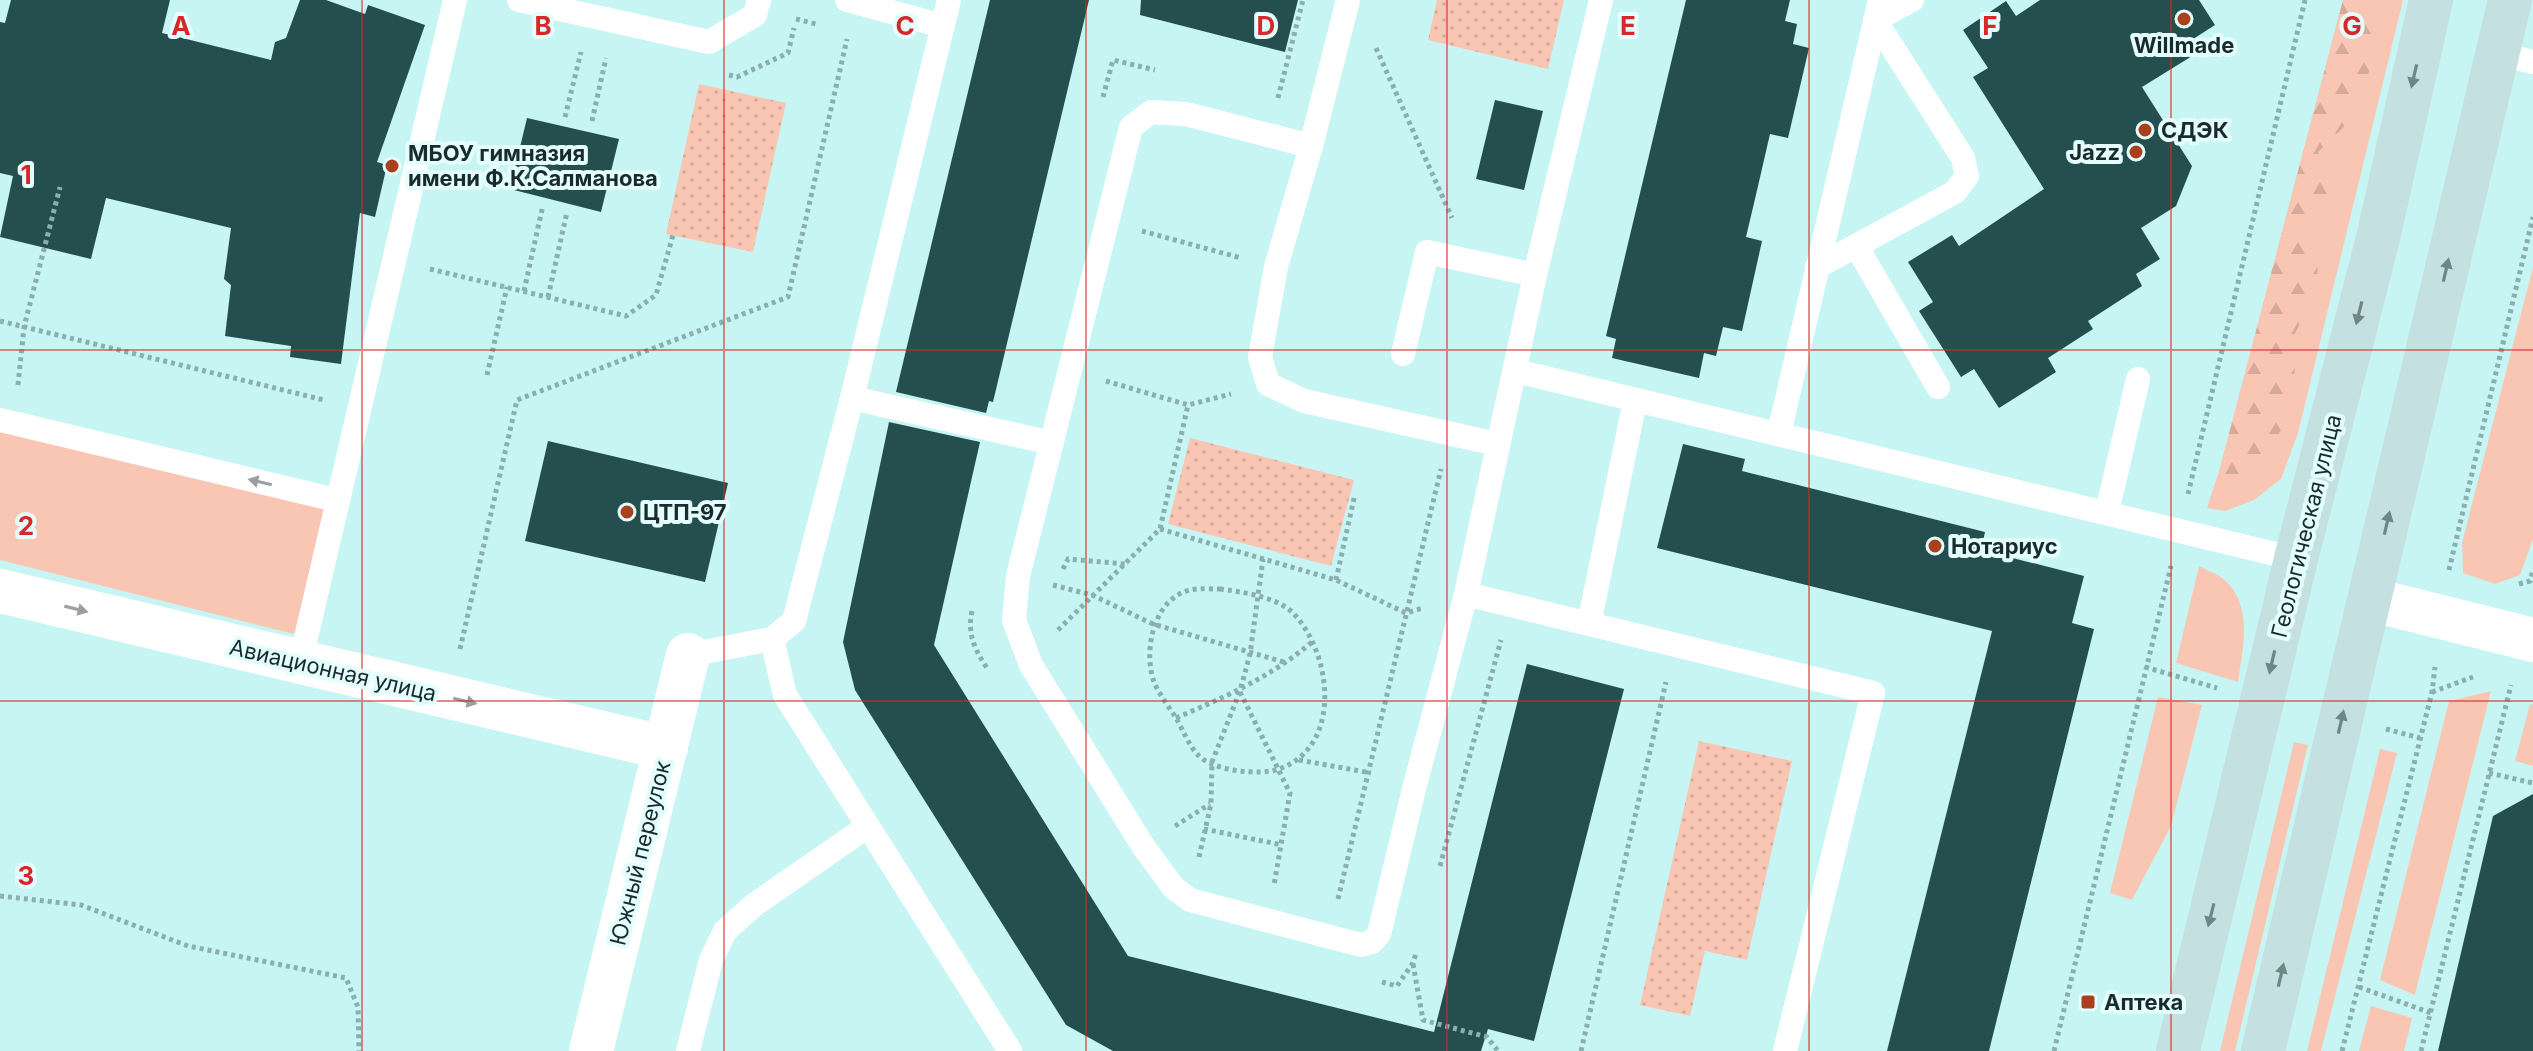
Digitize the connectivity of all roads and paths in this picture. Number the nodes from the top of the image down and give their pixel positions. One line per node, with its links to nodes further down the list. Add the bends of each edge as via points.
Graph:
1 (455, 0): 50 (lane)
2 (519, 0): 3 (lane, via 709,42 755,15)
3 (759, 0)
4 (949, 0): 14 (lane)
5 (1303, 0): 21 (path)
6 (1348, 0): 25 (lane)
7 (1601, 0): 36 (lane)
8 (1912, 0): 13 (lane)
9 (2431, 0): 61 (main road, Геологическая улица, one-way to 61, via 2378,238)
10 (2510, 0): 18 (main road)
11 (851, 1): 14 (lane); 93 (path, via 788,297 517,400)
12 (798, 9): 20 (path, via 788,53 737,77)
13 (1878, 10): 31 (lane, via 1963,158 1967,176 1955,192); 35 (lane)
14 (943, 26): 48 (lane)
15 (584, 40): 23 (path)
16 (1374, 44): 32 (path)
17 (608, 45): 24 (path)
18 (2515, 58): 70 (main road, one-way to 18)
19 (1158, 71): 22 (path, via 1113,60)
20 (723, 73)
21 (1277, 102)
22 (1101, 106)
23 (565, 117)
24 (592, 121)
25 (1311, 146): 29 (lane, via 1186,114 1151,112 1131,127); 34 (lane)
26 (60, 187): 41 (path)
27 (543, 205): 38 (path)
28 (567, 212): 39 (path)
29 (1105, 221): 34 (path); 43 (lane)
30 (673, 235): 39 (path, via 656,295 626,316)
31 (1857, 247): 35 (lane); 47 (lane)
32 (1471, 261): 36 (lane); 42 (lane, via 1427,252)
33 (418, 266): 37 (path)
34 (1276, 267): 52 (lane, via 1260,357 1268,384 1304,401)
35 (1817, 267): 53 (lane)
36 (1535, 275): 44 (lane)
37 (507, 287): 38 (path); 45 (path)
38 (524, 291): 39 (path)
39 (548, 297)
40 (0, 321): 41 (path)
41 (24, 327): 50 (path); 51 (path, via 19,379)
42 (1403, 354)
43 (1070, 371): 54 (lane); 59 (path, via 1188,405)
44 (1516, 371): 49 (lane); 55 (lane)
45 (487, 375)
46 (2138, 379): 58 (lane)
47 (1938, 387)
48 (852, 398): 54 (lane); 78 (lane, via 794,621)
49 (1635, 401): 53 (lane); 76 (lane)
50 (360, 409): 57 (lane)
51 (4, 421): 57 (lane, one-way to 51)
52 (1450, 433): 55 (lane); 73 (path)
53 (1779, 433): 58 (lane)
54 (1052, 443): 63 (lane)
55 (1497, 444): 67 (lane)
56 (1355, 494): 64 (path)
57 (336, 500): 85 (lane)
58 (2107, 512): 61 (lane)
59 (1160, 529): 60 (path); 62 (path)
60 (1263, 559): 64 (path); 69 (path)
61 (2296, 559): 123 (main road, Геологическая улица, one-way to 123)
62 (1125, 564): 65 (path, via 1068,559); 68 (path)
63 (1018, 576): 65 (path); 87 (lane, via 1014,620)
64 (1336, 580): 73 (path)
65 (1055, 586): 68 (path); 71 (path)
66 (0, 591): 85 (street, Авиационная улица, one-way to 85)
67 (1466, 594): 76 (lane); 102 (lane)
68 (1092, 595): 75 (path); 77 (path)
69 (1258, 595): 75 (path, via 1188,590); 81 (path, via 1293,612); 83 (path)
70 (2369, 599): 80 (street); 124 (main road, one-way to 70)
71 (1057, 600)
72 (974, 606): 88 (path, via 973,646)
73 (1406, 613): 99 (path)
74 (1058, 614): 77 (path)
75 (1153, 624): 83 (path); 94 (path, via 1154,682)
76 (1589, 624): 82 (lane)
77 (1060, 628): 87 (path)
78 (772, 639): 84 (lane); 103 (lane, via 785,695)
79 (1501, 639): 106 (path)
80 (2533, 640)
81 (1312, 642): 86 (path); 96 (path, via 1324,678 1326,706 1313,745)
82 (1675, 645): 121 (path); 122 (lane, via 1873,693)
83 (1250, 654): 86 (path); 91 (path)
84 (688, 655): 95 (street, Южный переулок)
85 (300, 663): 93 (street, Авиационная улица)
86 (1287, 663): 91 (path)
87 (1031, 665): 108 (lane, via 1143,846 1173,887)
88 (990, 673)
89 (2486, 680): 92 (path, via 2474,677)
90 (2499, 682): 100 (path, via 2511,684)
91 (1240, 691): 94 (path); 97 (path); 98 (path)
92 (2432, 692)
93 (449, 697): 95 (street, Авиационная улица, one-way to 95)
94 (1176, 718): 97 (path, via 1198,756)
95 (666, 748): 117 (street, Южный переулок)
96 (1299, 760): 98 (path); 99 (path)
97 (1212, 762): 98 (path, via 1247,774); 104 (path)
98 (1280, 769): 105 (path, via 1290,793)
99 (1369, 772): 102 (path); 110 (path)
100 (2489, 773): 101 (path); 115 (path)
101 (2533, 783)
102 (1415, 785): 110 (lane, via 1379,934 1361,945)
103 (868, 826): 118 (lane, via 725,931 711,960); 119 (lane)
104 (1204, 829): 105 (path); 108 (path)
105 (1282, 845): 109 (path)
106 (1438, 870)
107 (0, 896): 116 (path, via 81,905 188,946 346,978 358,1007)
108 (1190, 900): 109 (lane)
109 (1267, 921): 110 (lane)
110 (1329, 937)
111 (1417, 947): 112 (path)
112 (1413, 963): 113 (path, via 1397,986); 120 (path, via 1423,1020 1487,1037)
113 (1367, 978)
114 (2359, 987): 115 (path)
115 (2431, 1013): 125 (path)
116 (359, 1051)
117 (591, 1051)
118 (688, 1051)
119 (1010, 1051)
120 (1498, 1051)
121 (1581, 1051)
122 (1785, 1051)
123 (2178, 1051)
124 (2263, 1051)
125 (2421, 1051)

